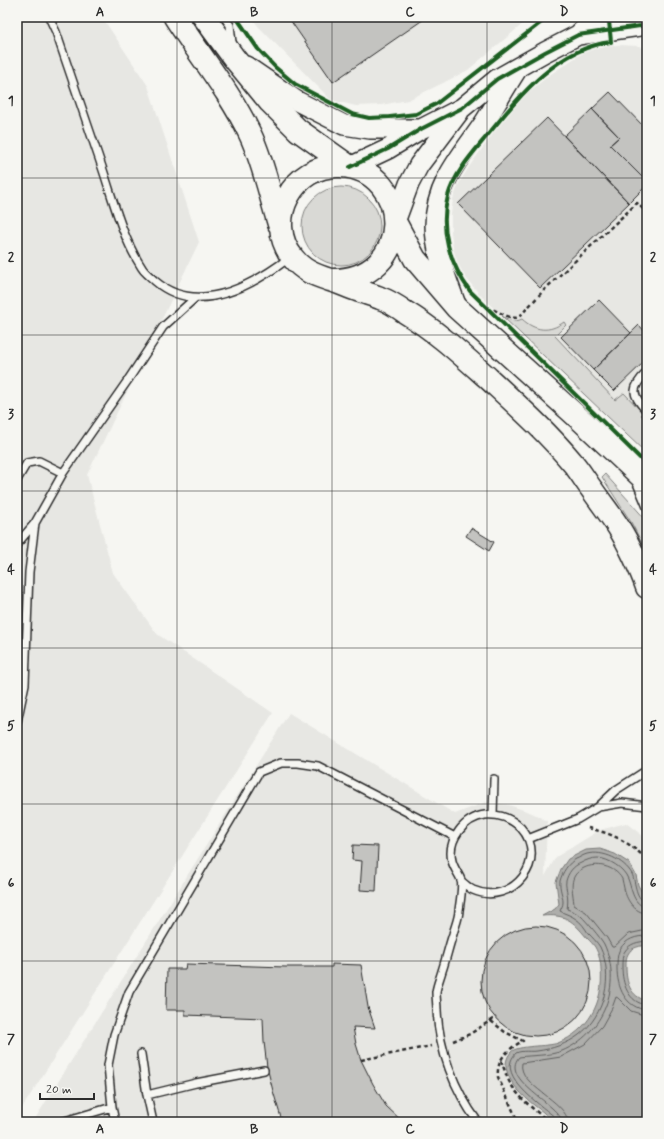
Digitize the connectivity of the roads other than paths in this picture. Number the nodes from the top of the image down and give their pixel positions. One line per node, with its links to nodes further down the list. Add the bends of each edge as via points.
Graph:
1 (49, 17): 17 (lane, via 126,237 143,270 164,288)
2 (175, 17): 14 (highway, via 230,98 250,134)
3 (204, 17): 8 (highway)
4 (224, 17): 8 (lane, via 230,25)
5 (596, 17): 7 (street)
6 (638, 24): 7 (street)
7 (578, 35): 9 (street)
8 (234, 58): 11 (street, via 297,101 344,125 370,129); 12 (highway, via 270,102 298,130)
9 (519, 67): 10 (street, via 497,79); 18 (street, via 448,174 437,204 437,247)
10 (462, 108): 11 (street); 13 (street, via 419,165)
11 (421, 129): 12 (street, via 388,149)
12 (350, 167): 13 (highway, via 366,173 382,187 392,205); 14 (highway, via 330,166 303,177 285,200)
13 (395, 222): 16 (highway, via 391,243 380,262 367,272 352,278); 18 (highway, via 415,259)
14 (281, 229): 15 (highway, via 284,244)
15 (291, 256): 16 (highway, via 297,264 312,274); 17 (lane, via 270,272 229,293)
16 (330, 280): 28 (highway, via 381,298 424,324 466,358 531,418 573,463 619,528)
17 (196, 298): 22 (lane, via 163,327)
18 (457, 308): 21 (highway)
19 (647, 372): 20 (lane, via 635,389 636,397)
20 (646, 410)
21 (629, 465): 24 (highway); 25 (lane)
22 (63, 473): 23 (lane, via 39,461 27,464); 26 (lane)
23 (17, 480)
24 (647, 482)
25 (647, 507)
26 (35, 523): 27 (lane); 29 (lane, via 29,572 25,684)
27 (17, 544)
28 (647, 587)
29 (17, 722)
30 (647, 770): 33 (lane, via 616,790)
31 (494, 779): 34 (lane)
32 (647, 806): 33 (lane, via 622,803)
33 (598, 807): 36 (lane, via 570,823)
34 (492, 815): 35 (lane, via 471,820); 36 (lane, via 514,822)
35 (455, 837): 37 (lane, via 452,860); 41 (lane, via 318,766 298,762 281,763 259,772 129,992 114,1035 108,1065)
36 (528, 839): 37 (lane, via 531,852 529,866 523,878 512,888 500,893 485,894 472,890)
37 (461, 881): 45 (lane, via 459,913 436,992 438,1025 452,1076 468,1110)
38 (141, 1054): 40 (lane)
39 (264, 1070): 40 (lane)
40 (147, 1095): 44 (lane)
41 (112, 1107): 42 (lane); 43 (lane)
42 (61, 1122)
43 (115, 1122)
44 (153, 1122)
45 (478, 1122)

